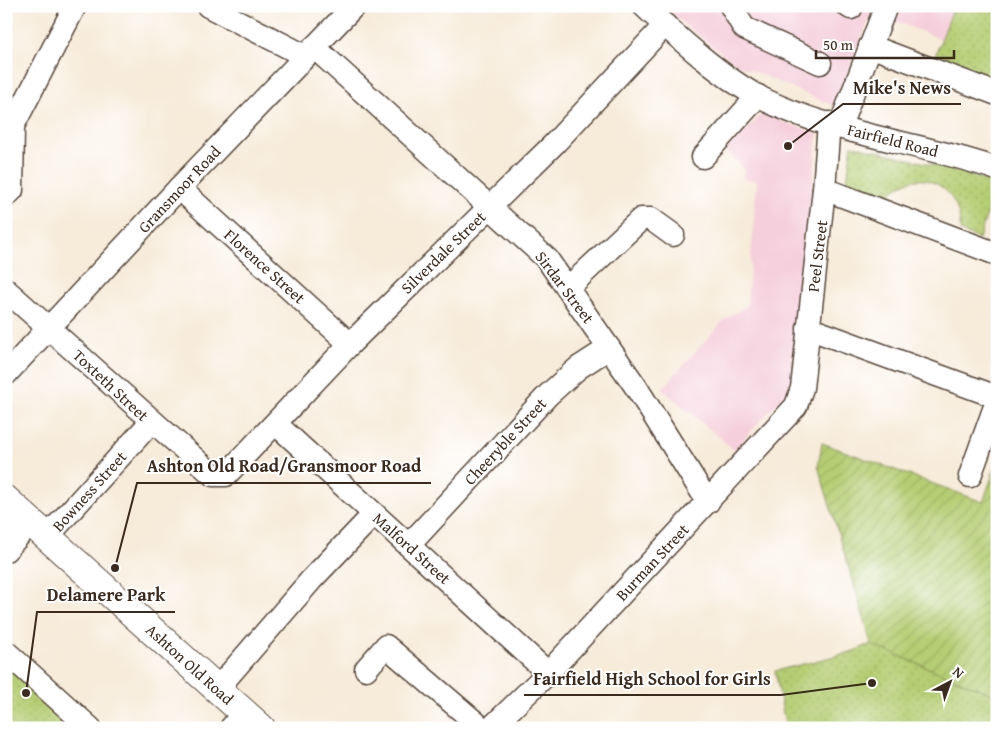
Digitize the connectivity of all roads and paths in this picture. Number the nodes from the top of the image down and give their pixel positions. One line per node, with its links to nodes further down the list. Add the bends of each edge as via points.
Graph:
1 (75, 6): 18 (street, via 13,126 12,190)
2 (208, 6): 9 (street, Sirdar Street)
3 (354, 6): 9 (street, Gransmoor Road)
4 (644, 6): 7 (street, Fairfield Road)
5 (731, 6): 10 (street, via 744,28)
6 (886, 6): 8 (street, Peel Street)
7 (664, 25): 12 (street, Fairfield Road); 19 (street, Silverdale Street, via 554,144)
8 (870, 46): 11 (street); 13 (street, Peel Street)
9 (310, 51): 16 (street, Gransmoor Road); 19 (street, Sirdar Street)
10 (820, 63)
11 (997, 94)
12 (758, 96): 13 (street, Fairfield Road); 14 (street)
13 (835, 125): 15 (street, Fairfield Road); 17 (street, Peel Street)
14 (703, 158)
15 (997, 169)
16 (179, 188): 24 (street, Gransmoor Road); 26 (street, Florence Street)
17 (824, 189): 21 (street); 25 (street, Peel Street)
18 (6, 196)
19 (490, 206): 22 (street, Sirdar Street, via 547,259); 26 (street, Silverdale Street)
20 (673, 235): 22 (street, via 652,219 641,219)
21 (997, 254)
22 (568, 288): 27 (street, Sirdar Street)
23 (6, 290): 24 (street, Toxteth Street)
24 (49, 328): 28 (street, Gransmoor Road); 31 (street, Toxteth Street)
25 (808, 328): 29 (street, Peel Street); 30 (street)
26 (350, 344): 32 (street, Silverdale Street)
27 (609, 348): 36 (street, Sirdar Street); 39 (street, Cheeryble Street, via 578,368 548,395)
28 (6, 374)
29 (802, 388): 36 (street, Burman Street, via 796,406)
30 (996, 404): 33 (street)
31 (152, 422): 34 (street, Toxteth Street); 38 (street, Bowness Street)
32 (276, 424): 34 (street, Silverdale Street, via 226,476); 37 (street, Malford Street)
33 (970, 476)
34 (219, 477)
35 (6, 500): 38 (highway, Ashton Old Road)
36 (708, 502): 43 (street, Burman Street)
37 (374, 514): 39 (street, Malford Street); 44 (street, via 312,579)
38 (39, 530): 40 (street, Bowness Street); 44 (highway, Ashton Old Road)
39 (409, 545): 43 (street, Malford Street)
40 (6, 550)
41 (6, 652): 46 (street)
42 (366, 669): 47 (street, via 386,646)
43 (548, 673): 48 (street, Burman Street)
44 (217, 689): 45 (highway, Ashton Old Road)
45 (245, 723)
46 (90, 728)
47 (482, 728)
48 (491, 728)

